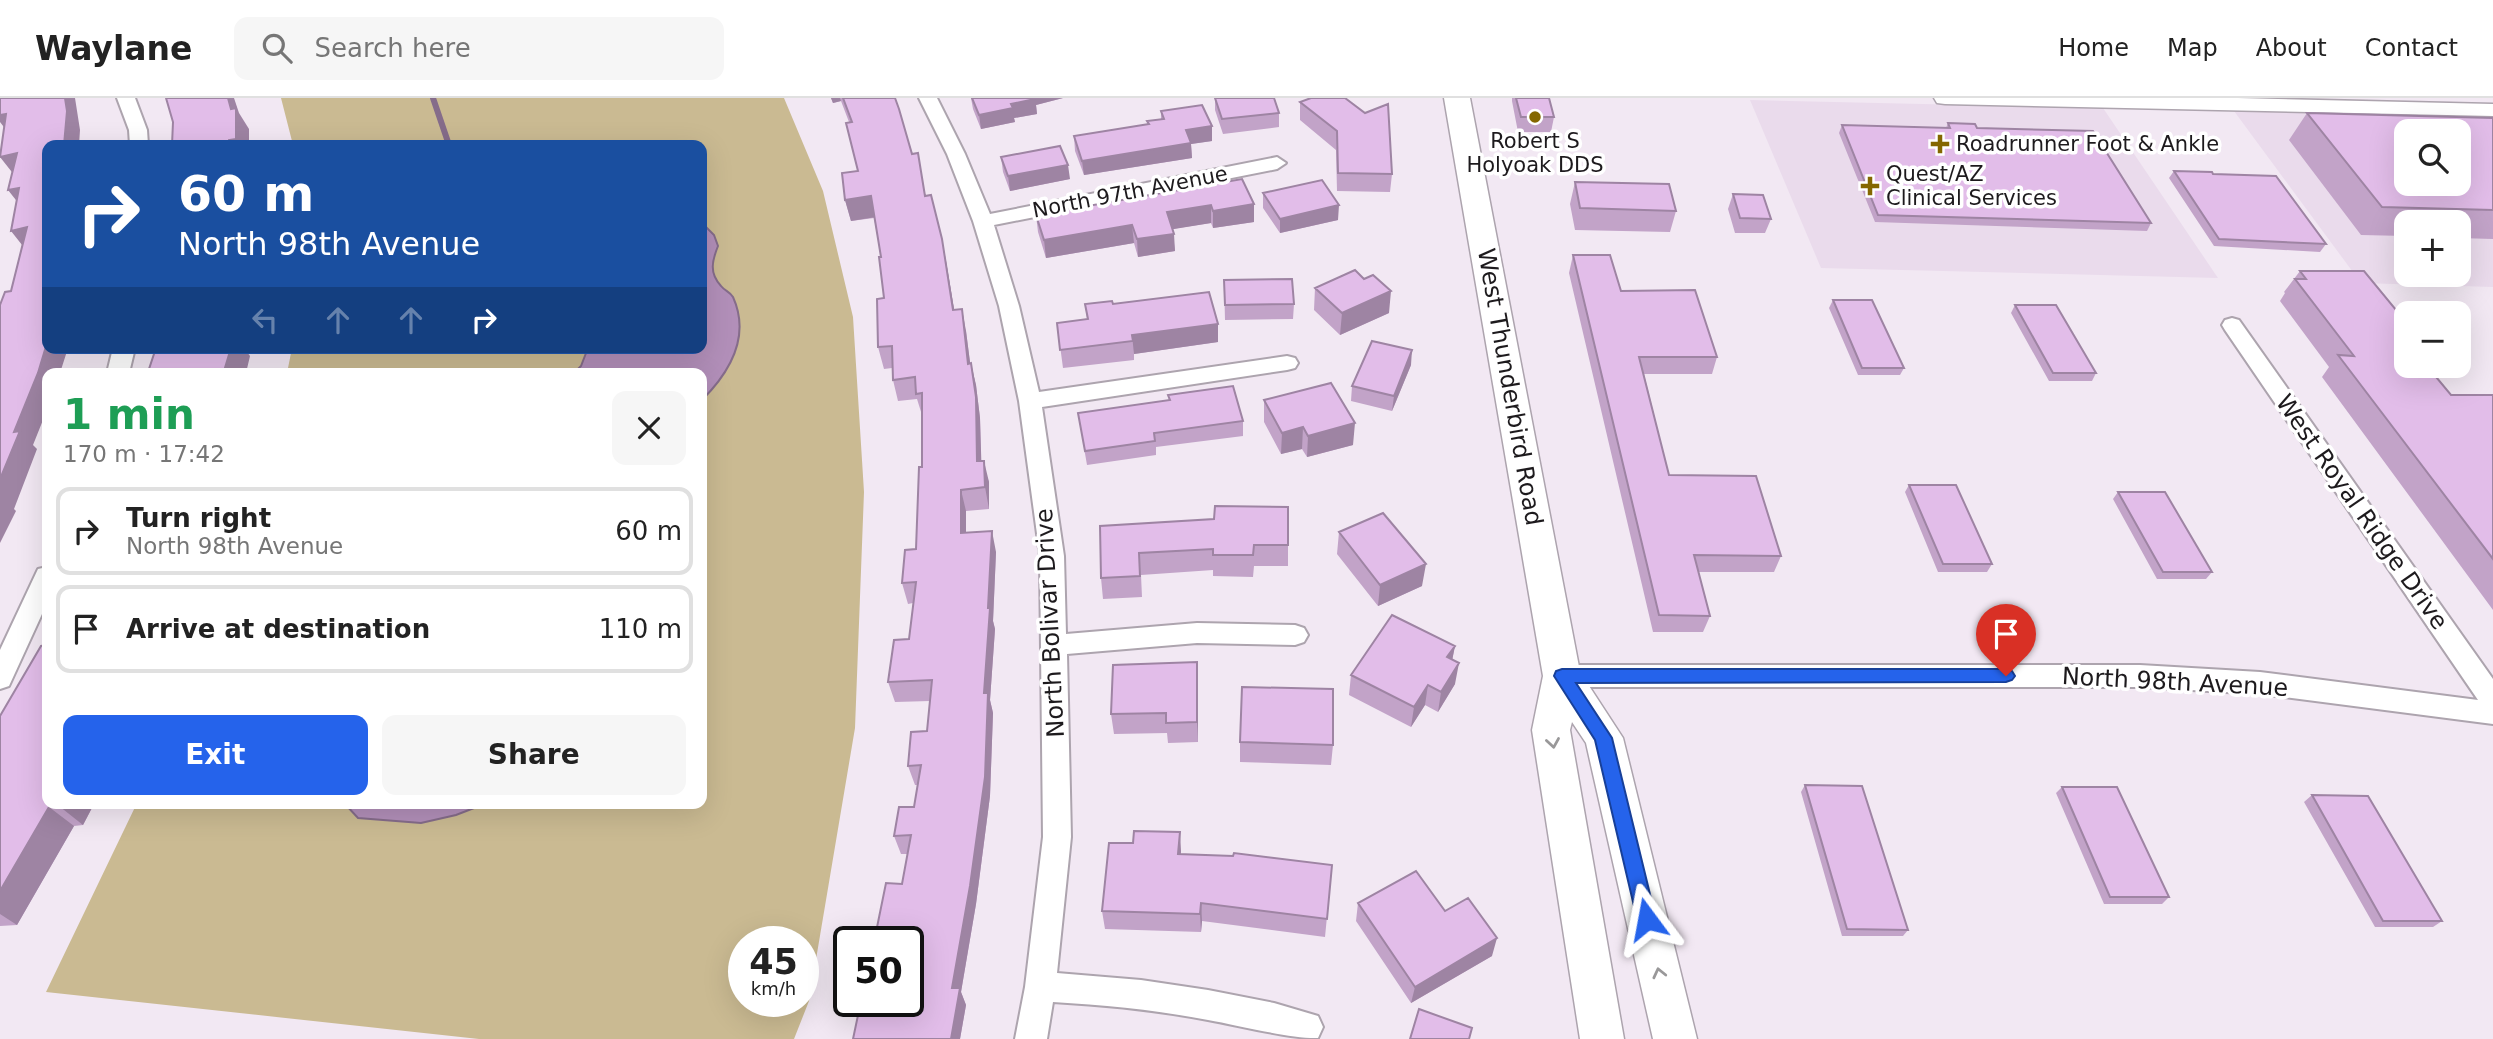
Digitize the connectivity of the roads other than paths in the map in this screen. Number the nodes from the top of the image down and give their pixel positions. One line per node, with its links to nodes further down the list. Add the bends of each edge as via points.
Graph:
1 (126, 98): 8 (street)
2 (928, 98): 10 (street, North Bolivar Drive)
3 (1457, 98): 17 (main road, West Thunderbird Road)
4 (1945, 98): 5 (street)
5 (2101, 100): 6 (street)
6 (2222, 101): 7 (street)
7 (2493, 110)
8 (139, 140)
9 (1277, 163): 10 (street, North 97th Avenue)
10 (983, 221): 13 (street, North Bolivar Drive, via 1009,306)
11 (2232, 325): 19 (street, West Royal Ridge Drive)
12 (1287, 363): 13 (street)
13 (1030, 401): 16 (street, North Bolivar Drive, via 1052,556)
14 (42, 587): 18 (street)
15 (1295, 635): 16 (street, via 1197,633)
16 (1055, 645): 21 (street, North Bolivar Drive, via 1056,837)
17 (1562, 676): 20 (street, North 98th Avenue, via 2140,676 2260,683); 24 (main road, West Thunderbird Road, one-way to 24, via 1551,730); 25 (main road, West Thunderbird Road, one-way to 17, via 1604,738)
18 (0, 678)
19 (2493, 700)
20 (2493, 713)
21 (1040, 987): 22 (street, via 1166,996); 23 (street, North Bolivar Drive)
22 (1307, 1027)
23 (1031, 1039)
24 (1602, 1039)
25 (1675, 1039)

